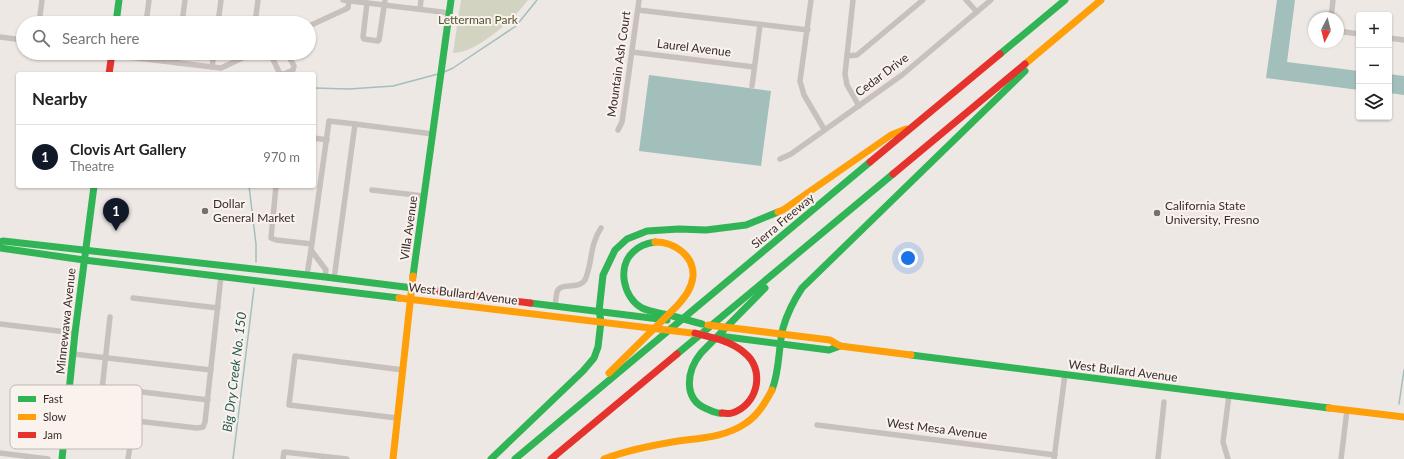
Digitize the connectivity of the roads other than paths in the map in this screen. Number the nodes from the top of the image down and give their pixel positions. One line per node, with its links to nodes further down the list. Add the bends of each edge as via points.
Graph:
1 (42, 0): 26 (street)
2 (119, 0): 27 (main road)
3 (149, 0): 28 (street)
4 (185, 0): 29 (street)
5 (221, 0): 30 (street)
6 (258, 0): 31 (street)
7 (347, 0): 19 (street); 32 (street, via 348,8)
8 (422, 0): 21 (street)
9 (452, 0): 25 (main road, Villa Avenue)
10 (639, 0): 22 (street, Mountain Ash Court)
11 (811, 0): 34 (street)
12 (853, 0): 43 (street)
13 (923, 0): 43 (street, via 858,55)
14 (966, 0): 23 (street)
15 (991, 0): 23 (street, Cedar Drive)
16 (1065, 0): 60 (main road, Sierra Freeway)
17 (1101, 0): 35 (main road)
18 (1333, 0): 24 (street)
19 (367, 3): 20 (street); 20 (street, via 363,37 378,41)
20 (385, 3): 21 (street)
21 (420, 9): 25 (street)
22 (638, 10): 33 (street); 42 (street, Mountain Ash Court)
23 (977, 12): 58 (street, Cedar Drive, via 902,75)
24 (1332, 12)
25 (450, 13): 63 (main road, Villa Avenue)
26 (40, 16)
27 (117, 16)
28 (147, 16)
29 (183, 16)
30 (219, 16)
31 (256, 16)
32 (316, 23)
33 (760, 25): 34 (street); 53 (street)
34 (808, 30): 61 (street, via 800,82 804,95)
35 (1066, 30): 72 (main road); 97 (main road, via 802,288 794,300)
36 (1344, 32): 37 (street)
37 (1356, 34)
38 (0, 37): 40 (street)
39 (1392, 38): 41 (street)
40 (16, 39)
41 (1404, 40)
42 (632, 52): 53 (street, Laurel Avenue); 62 (street, Mountain Ash Court, via 622,122)
43 (847, 56): 58 (street, via 847,85)
44 (111, 60): 54 (main road)
45 (162, 60): 51 (street)
46 (177, 60): 51 (street)
47 (213, 60): 52 (street)
48 (238, 60): 52 (street, via 221,68)
49 (273, 60): 55 (street)
50 (291, 60): 56 (street, via 294,66 293,70)
51 (177, 63): 52 (street)
52 (212, 67)
53 (754, 67): 57 (street)
54 (109, 72)
55 (279, 72)
56 (288, 72)
57 (752, 86)
58 (859, 106): 61 (street, Cedar Drive)
59 (354, 124): 63 (street); 65 (street, via 329,121); 84 (street)
60 (916, 125): 91 (main road, via 891,135 783,210 746,225 706,230 647,231 627,238 615,250 603,275); 115 (main road, Sierra Freeway)
61 (824, 129): 66 (street, Cedar Drive, via 791,154)
62 (618, 130)
63 (433, 134): 70 (main road, Villa Avenue)
64 (316, 138): 65 (street)
65 (327, 140): 74 (street)
66 (780, 159)
67 (94, 188): 76 (main road, Minnewawa Avenue)
68 (276, 188): 74 (street, via 271,238)
69 (372, 190): 70 (street)
70 (424, 196): 85 (main road, Villa Avenue)
71 (601, 228): 88 (street, via 595,237 585,280 576,286 560,288)
72 (812, 240): 98 (main road, via 694,360 688,376 690,390 693,397 708,411 729,413 743,407 756,389 758,381 755,365); 130 (main road)
73 (0, 242): 76 (main road, West Bullard Avenue)
74 (312, 247): 81 (street); 83 (street, via 326,270)
75 (0, 248): 77 (main road, West Bullard Avenue)
76 (85, 250): 77 (main road, Minnewawa Avenue); 78 (main road, West Bullard Avenue)
77 (84, 260): 79 (main road, West Bullard Avenue); 96 (main road, Minnewawa Avenue)
78 (169, 260): 79 (main road, via 162,264); 80 (main road, West Bullard Avenue)
79 (120, 264): 82 (main road, West Bullard Avenue)
80 (275, 272): 81 (main road, West Bullard Avenue); 82 (main road, via 227,272)
81 (307, 275): 83 (main road, West Bullard Avenue)
82 (221, 276): 87 (main road, West Bullard Avenue); 89 (street)
83 (325, 277): 84 (main road, West Bullard Avenue)
84 (334, 279): 85 (main road, West Bullard Avenue)
85 (412, 289): 87 (main road, Villa Avenue); 88 (main road, West Bullard Avenue)
86 (133, 298): 89 (street)
87 (410, 299): 90 (main road, West Bullard Avenue); 104 (main road, Villa Avenue)
88 (555, 305): 90 (main road, via 550,309); 91 (main road, West Bullard Avenue)
89 (218, 308): 103 (street)
90 (501, 309): 93 (main road, West Bullard Avenue)
91 (599, 311): 93 (main road); 95 (main road, West Bullard Avenue)
92 (110, 317): 102 (street)
93 (601, 321): 98 (main road, West Bullard Avenue); 128 (main road, via 594,358)
94 (0, 324): 96 (street)
95 (702, 324): 97 (main road, West Bullard Avenue); 115 (main road, via 646,309 635,302 626,290 626,264 632,252 643,244 656,241 669,243 680,250 689,260 692,272 690,288 675,308)
96 (75, 333): 101 (main road, Minnewawa Avenue)
97 (782, 333): 99 (main road); 100 (main road, West Bullard Avenue, via 830,340)
98 (734, 340): 99 (main road, West Bullard Avenue)
99 (781, 344): 100 (main road, West Bullard Avenue, via 829,350); 131 (main road, via 777,373 770,395 758,412 742,426 725,434 672,442 614,454)
100 (840, 346): 105 (main road, West Bullard Avenue)
101 (73, 354): 102 (street); 106 (main road, Minnewawa Avenue)
102 (105, 358): 103 (street); 107 (street)
103 (211, 370): 110 (street)
104 (403, 370): 114 (main road, Villa Avenue); 114 (street, via 295,356 289,404)
105 (1065, 374): 109 (main road, West Bullard Avenue); 121 (street)
106 (70, 385)
107 (102, 385)
108 (142, 392): 110 (street)
109 (1229, 395): 112 (main road, West Bullard Avenue); 133 (street, via 1222,442)
110 (208, 400): 116 (street, via 206,422 203,427)
111 (1164, 402): 132 (street)
112 (1347, 410): 113 (main road, West Bullard Avenue); 134 (street)
113 (1404, 417)
114 (397, 418): 127 (main road, Villa Avenue)
115 (564, 418): 129 (main road, Sierra Freeway)
116 (142, 422)
117 (817, 425): 121 (street, West Mesa Avenue)
118 (63, 449): 123 (main road, Minnewawa Avenue)
119 (130, 449): 124 (street)
120 (0, 453): 122 (street)
121 (1054, 457)
122 (48, 459)
123 (62, 459)
124 (128, 459)
125 (283, 459): 126 (street, via 284,452)
126 (347, 459)
127 (392, 459)
128 (491, 459)
129 (515, 459)
130 (551, 459)
131 (604, 459)
132 (1158, 459)
133 (1228, 459)
134 (1341, 459)

